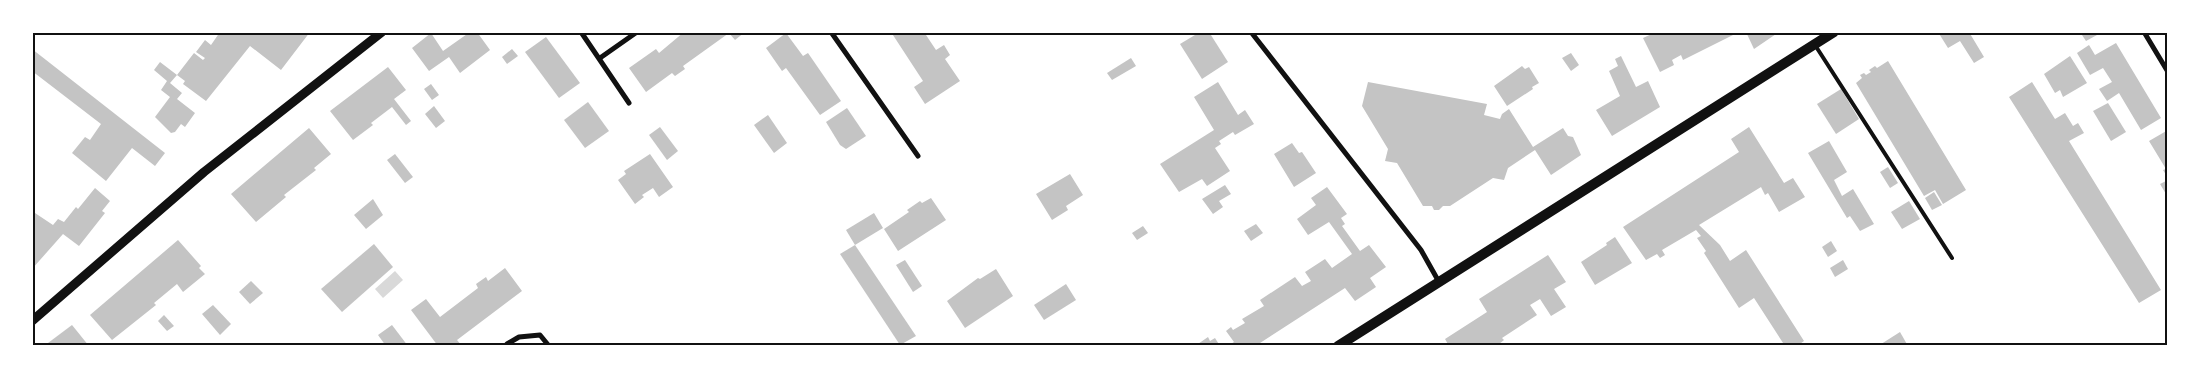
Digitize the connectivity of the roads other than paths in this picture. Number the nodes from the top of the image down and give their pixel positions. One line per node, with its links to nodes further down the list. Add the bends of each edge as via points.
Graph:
1 (382, 32): 15 (street, via 204,172)
2 (581, 32): 9 (street)
3 (637, 32): 9 (street)
4 (831, 32): 12 (street)
5 (1251, 32): 14 (street, via 1421,250)
6 (1834, 32): 8 (main road)
7 (2144, 32): 10 (street)
8 (1815, 45): 13 (lane); 14 (main road)
9 (600, 58): 11 (street)
10 (2168, 72)
11 (629, 103)
12 (918, 156)
13 (1952, 258)
14 (1439, 282): 18 (main road)
15 (32, 321)
16 (507, 344): 17 (street, via 519,337 540,335)
17 (549, 346)
18 (1338, 346)

